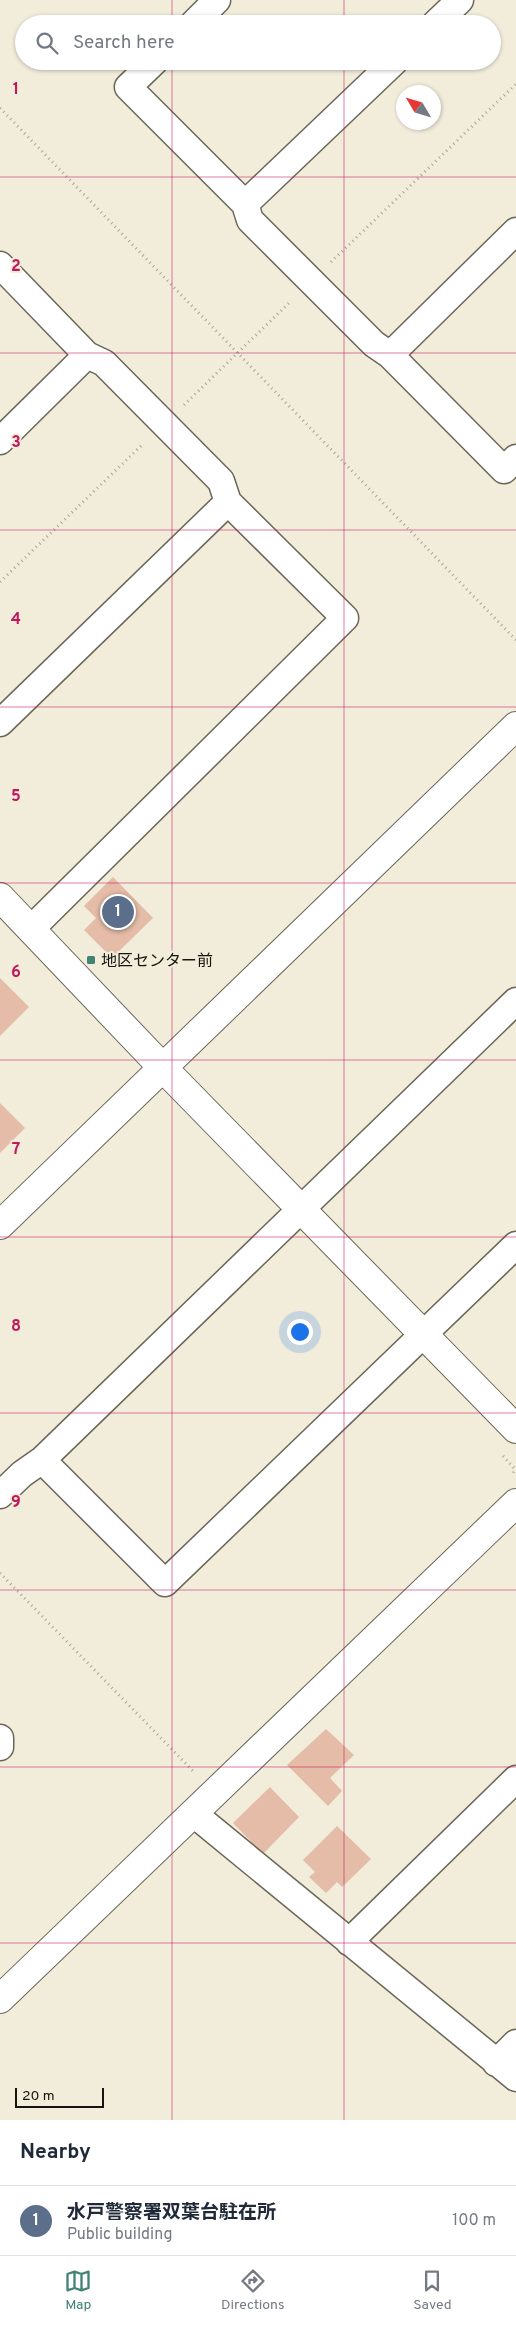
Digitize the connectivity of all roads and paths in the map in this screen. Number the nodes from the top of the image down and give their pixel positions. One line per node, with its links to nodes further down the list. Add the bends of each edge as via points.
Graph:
1 (217, 0): 3 (street)
2 (460, 0): 4 (street)
3 (202, 15)
4 (444, 15)
5 (146, 70): 9 (street, via 128,87)
6 (386, 70): 9 (street)
7 (516, 84): 12 (path)
8 (0, 108): 13 (path)
9 (245, 204): 12 (street, via 250,220)
10 (516, 231): 15 (street)
11 (0, 265): 14 (street)
12 (312, 282): 13 (path); 15 (street, via 374,344)
13 (238, 353): 16 (path); 21 (path)
14 (87, 355): 16 (street, via 104,363); 17 (street)
15 (390, 355): 18 (street, via 504,470)
16 (164, 424): 19 (street, via 221,481); 20 (path)
17 (0, 441)
18 (516, 458)
19 (228, 502): 22 (street); 25 (street, via 345,618)
20 (0, 582)
21 (516, 640)
22 (0, 723)
23 (516, 726): 27 (street)
24 (0, 897): 25 (street)
25 (31, 929): 27 (street)
26 (516, 1001): 28 (street)
27 (163, 1068): 28 (street); 29 (street)
28 (300, 1209): 31 (street); 34 (street)
29 (0, 1225)
30 (516, 1245): 31 (street)
31 (423, 1335): 32 (street); 34 (street, via 165,1583)
32 (516, 1429)
33 (500, 1454): 35 (path, via 514,1468)
34 (42, 1460): 36 (street)
35 (514, 1491): 42 (street)
36 (0, 1495)
37 (0, 1573): 40 (path)
38 (0, 1738): 39 (street)
39 (0, 1747)
40 (198, 1775)
41 (516, 1779): 43 (street)
42 (194, 1814): 43 (street); 44 (street)
43 (349, 1942): 46 (street)
44 (0, 1999)
45 (516, 2043): 46 (street)
46 (506, 2070)

